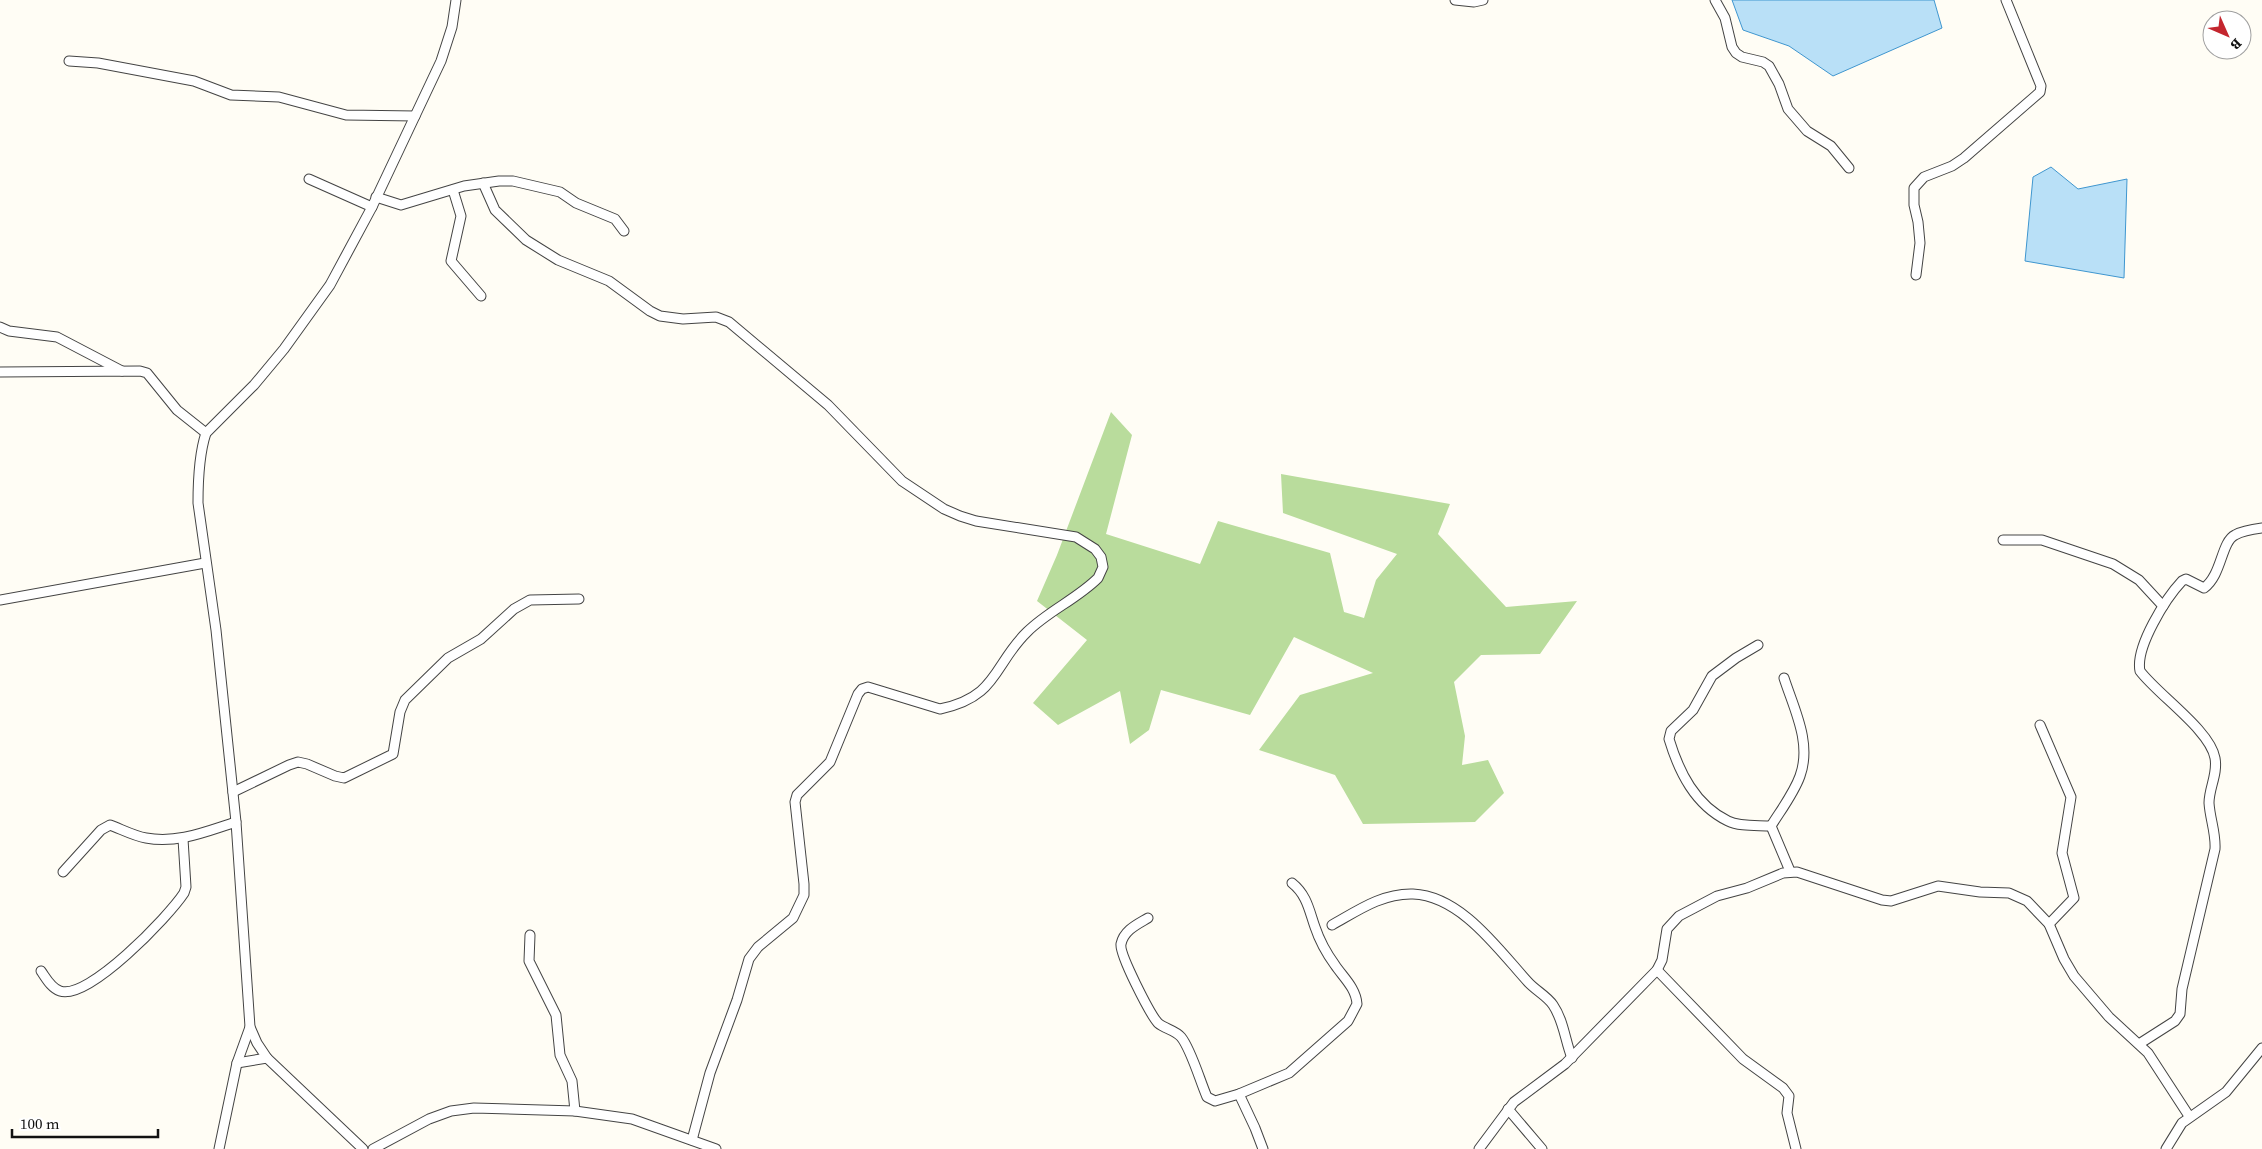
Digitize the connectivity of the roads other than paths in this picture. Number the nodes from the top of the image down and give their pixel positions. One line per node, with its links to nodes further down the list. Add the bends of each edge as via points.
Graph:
1 (456, 0): 7 (street, via 448,44)
2 (1455, 0): 3 (street)
3 (1483, 0)
4 (1715, 0): 8 (street, via 1726,18 1736,53 1769,66 1788,109 1807,131 1831,146)
5 (2006, 0): 15 (street, via 2042,86 2040,92 1964,158 1924,177 1914,188 1920,243)
6 (69, 61): 7 (street, via 98,63 194,81 231,95 279,97 346,115)
7 (415, 116): 12 (street)
8 (1849, 168)
9 (309, 179): 13 (street)
10 (483, 183): 11 (street); 14 (street, via 506,180 560,192 576,203 614,218); 53 (street, via 496,210 526,240 558,260 609,281 660,316 683,319 716,317 729,322 828,405 891,471 944,509 976,521 1076,537 1101,557 1103,567 1098,578 1026,632 993,680 978,694 940,709 868,687 858,694 830,762 796,795 804,895 793,918 758,947 749,959 710,1073)
11 (453, 190): 12 (street, via 401,205); 16 (street, via 461,216 451,261)
12 (376, 197): 13 (street)
13 (372, 207): 20 (street, via 330,285 305,323 254,385)
14 (624, 231)
15 (1916, 275)
16 (481, 296)
17 (0, 327): 18 (street, via 57,337)
18 (122, 371): 19 (street); 20 (street, via 147,373 177,410)
19 (0, 372)
20 (206, 433): 23 (street, via 198,494)
21 (2262, 528): 26 (street, via 2234,535 2226,545 2221,565 2209,584 2204,588 2186,579)
22 (2003, 540): 26 (street, via 2042,540 2113,564 2139,580)
23 (206, 564): 25 (street); 30 (street)
24 (579, 599): 30 (street, via 530,600 514,609 481,639 448,658 405,700 393,754 344,778 298,762)
25 (0, 600)
26 (2163, 606): 44 (street, via 2140,656 2140,671 2204,737 2215,756 2209,804 2215,849 2182,989 2180,1014 2175,1021)
27 (1758, 645): 32 (street, via 1712,676 1693,710 1671,731 1668,739 1685,782 1706,806 1730,822)
28 (1784, 678): 32 (street, via 1805,747 1804,763 1792,792)
29 (2040, 725): 38 (street, via 2072,797 2062,853 2074,898)
30 (233, 792): 31 (street)
31 (236, 822): 33 (street); 43 (street)
32 (1770, 826): 34 (street)
33 (183, 839): 35 (street, via 144,838 110,825 101,830); 42 (street, via 184,893 129,953 80,988 66,992 51,984)
34 (1790, 871): 38 (street, via 1891,901 1938,886 2009,894 2027,901); 41 (street, via 1717,896 1679,916 1667,929)
35 (63, 872)
36 (1292, 884): 49 (street, via 1309,905 1315,928 1353,989 1357,1004 1348,1021 1289,1073)
37 (1148, 918): 49 (street, via 1130,929 1121,944 1121,951 1155,1018 1183,1040 1210,1100)
38 (2050, 924): 44 (street, via 2074,976 2109,1017)
39 (1332, 925): 47 (street, via 1378,899 1413,894 1442,902 1471,920 1552,1003 1561,1019)
40 (530, 935): 51 (street, via 529,961 558,1022 560,1055 572,1081)
41 (1657, 970): 47 (street); 61 (street, via 1743,1059 1783,1088 1789,1096 1787,1113)
42 (41, 971)
43 (250, 1027): 46 (street); 48 (street)
44 (2139, 1044): 52 (street, via 2153,1059)
45 (2262, 1048): 52 (street, via 2226,1092)
46 (267, 1058): 48 (street); 55 (street)
47 (1572, 1058): 50 (street, via 1521,1096)
48 (237, 1063): 54 (street)
49 (1239, 1094): 58 (street)
50 (1508, 1110): 59 (street); 60 (street)
51 (575, 1111): 53 (street, via 632,1119); 56 (street, via 474,1108 451,1111)
52 (2189, 1116): 62 (street, via 2176,1130)
53 (693, 1144): 57 (street)
54 (220, 1149)
55 (363, 1149)
56 (373, 1149)
57 (716, 1149)
58 (1262, 1149)
59 (1479, 1149)
60 (1542, 1149)
61 (1796, 1149)
62 (2166, 1149)

